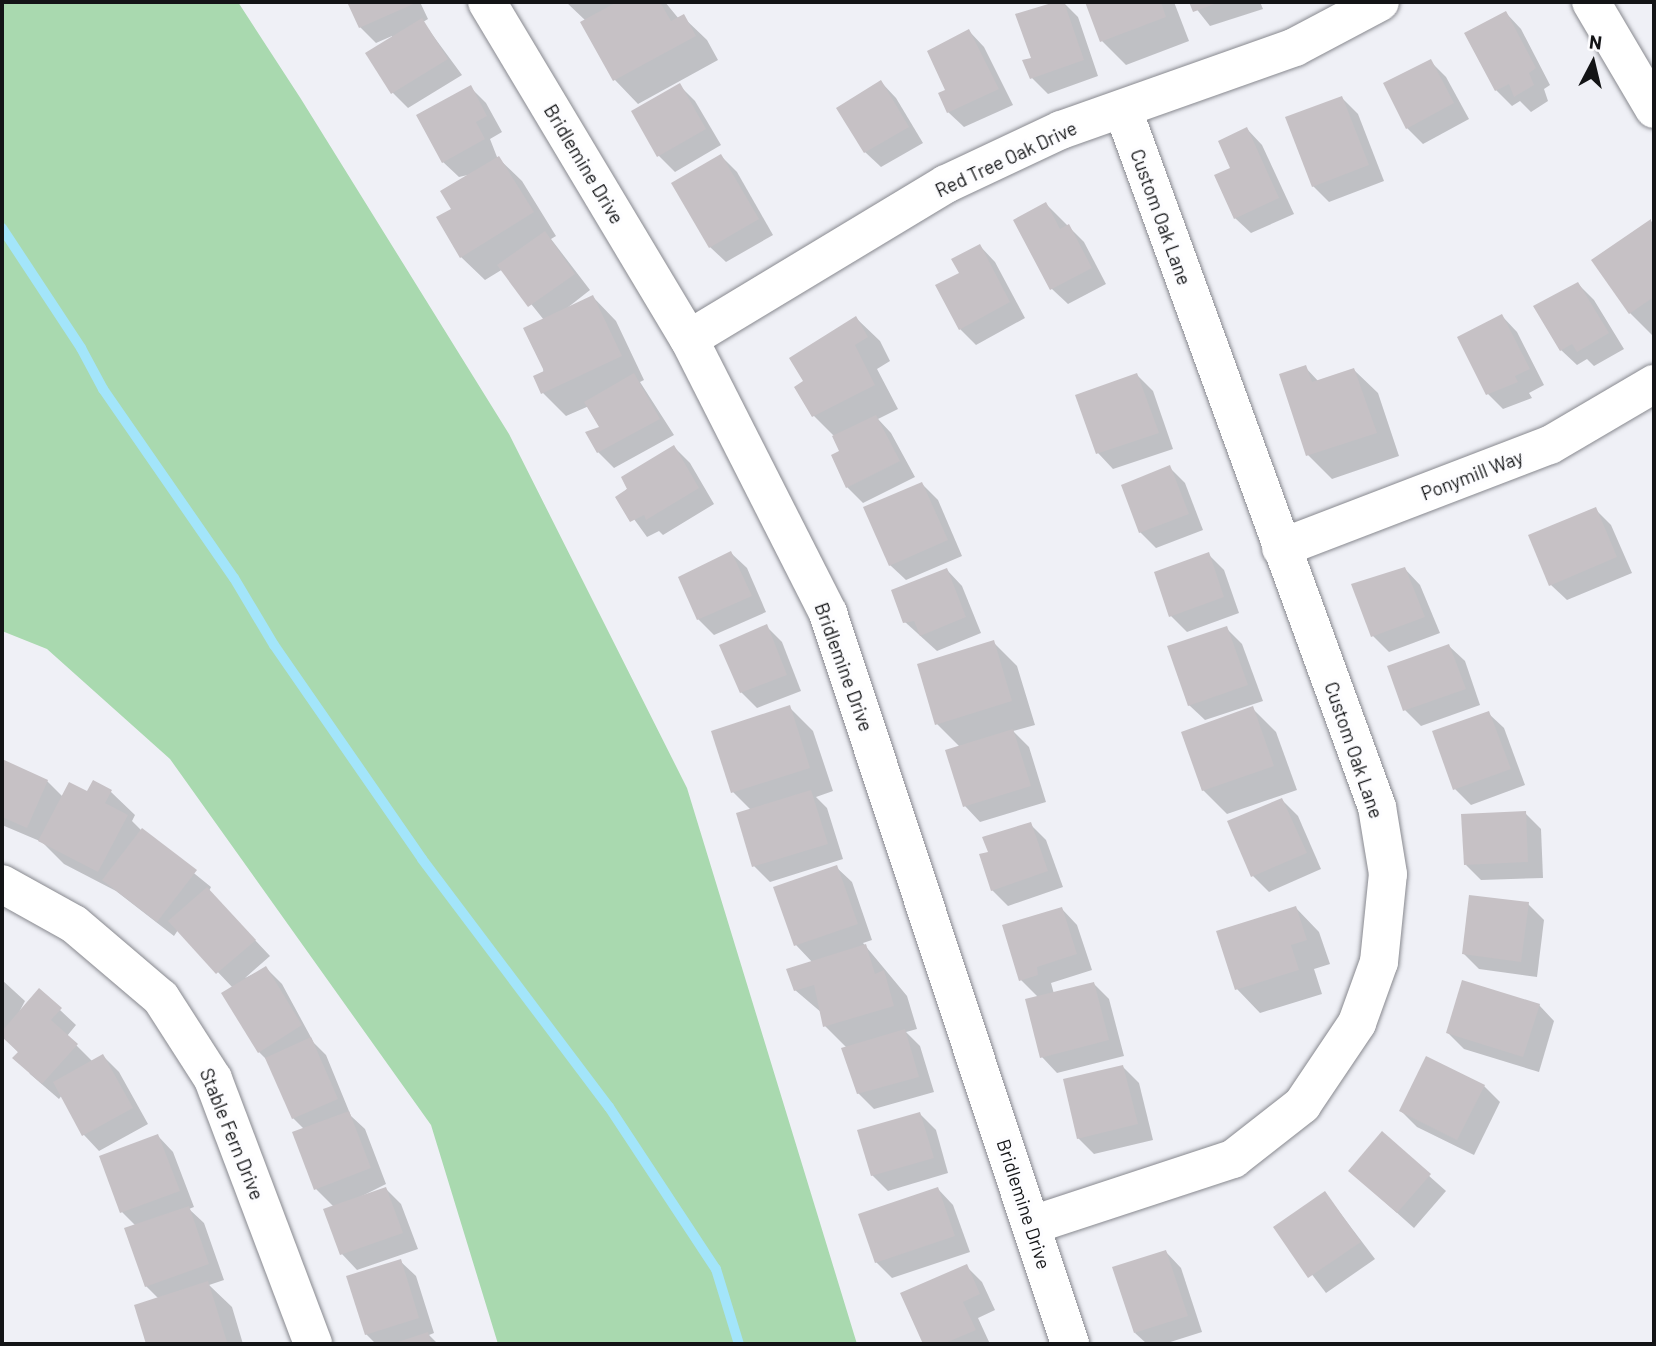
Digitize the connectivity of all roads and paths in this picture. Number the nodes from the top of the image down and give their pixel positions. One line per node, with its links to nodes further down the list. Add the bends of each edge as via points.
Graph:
1 (486, 2): 6 (street, Bridlemine Drive)
2 (1381, 2): 5 (street, Red Tree Oak Drive, via 1295,47)
3 (1591, 2): 4 (street)
4 (1654, 109)
5 (1123, 110): 6 (street, Red Tree Oak Drive, via 1061,130 946,184); 8 (street, Custom Oak Lane)
6 (689, 339): 10 (street, Bridlemine Drive, via 828,613)
7 (1654, 384): 8 (street, Ponymill Way, via 1550,445)
8 (1281, 548): 10 (street, Custom Oak Lane, via 1380,820 1388,874 1380,962 1357,1023 1302,1105 1233,1159)
9 (2, 884): 11 (street, Stable Fern Drive, via 74,924 160,998 213,1079)
10 (1032, 1225): 12 (street, Bridlemine Drive)
11 (313, 1344)
12 (1070, 1344)

